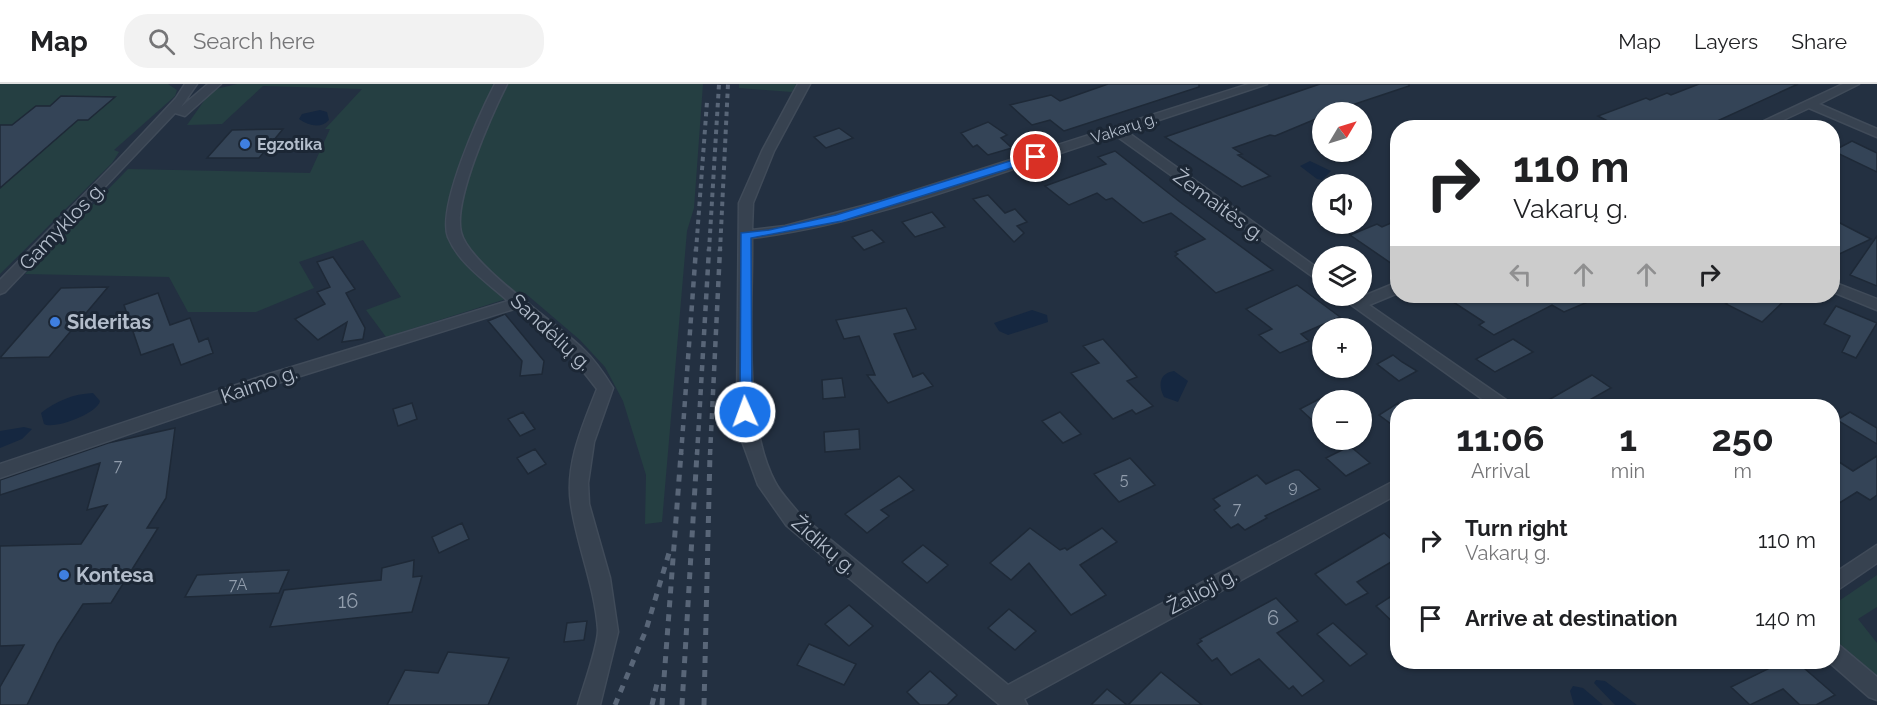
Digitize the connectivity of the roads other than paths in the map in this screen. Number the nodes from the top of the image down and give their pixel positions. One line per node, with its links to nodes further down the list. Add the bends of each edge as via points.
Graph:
1 (191, 84): 11 (street, Gamyklos g.)
2 (215, 84): 11 (street, Gamyklos g.)
3 (501, 84): 18 (street, Sandėlių g., via 462,183 453,228 469,259)
4 (804, 84): 12 (street, Židikų g., via 768,151 746,203)
5 (1261, 84): 9 (street, Vakarų g.)
6 (1853, 84): 7 (street)
7 (1809, 104): 8 (street); 10 (street)
8 (1773, 120)
9 (1116, 130): 12 (street, Vakarų g., via 887,204 785,230); 13 (street, Žemaitės g.)
10 (1877, 133)
11 (123, 163): 14 (street, Gamyklos g.)
12 (745, 235): 28 (street, Židikų g., via 745,412 767,485 793,520)
13 (1312, 271)
14 (0, 289)
15 (1390, 289): 17 (street)
16 (1840, 290): 19 (street)
17 (1372, 294)
18 (520, 302): 22 (street, Kaimo g., via 272,379); 29 (street, Sandėlių g., via 579,353 605,388 585,442 579,483 580,504 600,578 608,632)
19 (1877, 305)
20 (1361, 306): 21 (street)
21 (1493, 399)
22 (0, 471)
23 (1390, 490): 28 (street, Žalioji g.)
24 (1877, 553): 25 (street)
25 (1840, 580)
26 (1840, 658): 27 (street)
27 (1877, 690)
28 (1011, 701)
29 (590, 705)

